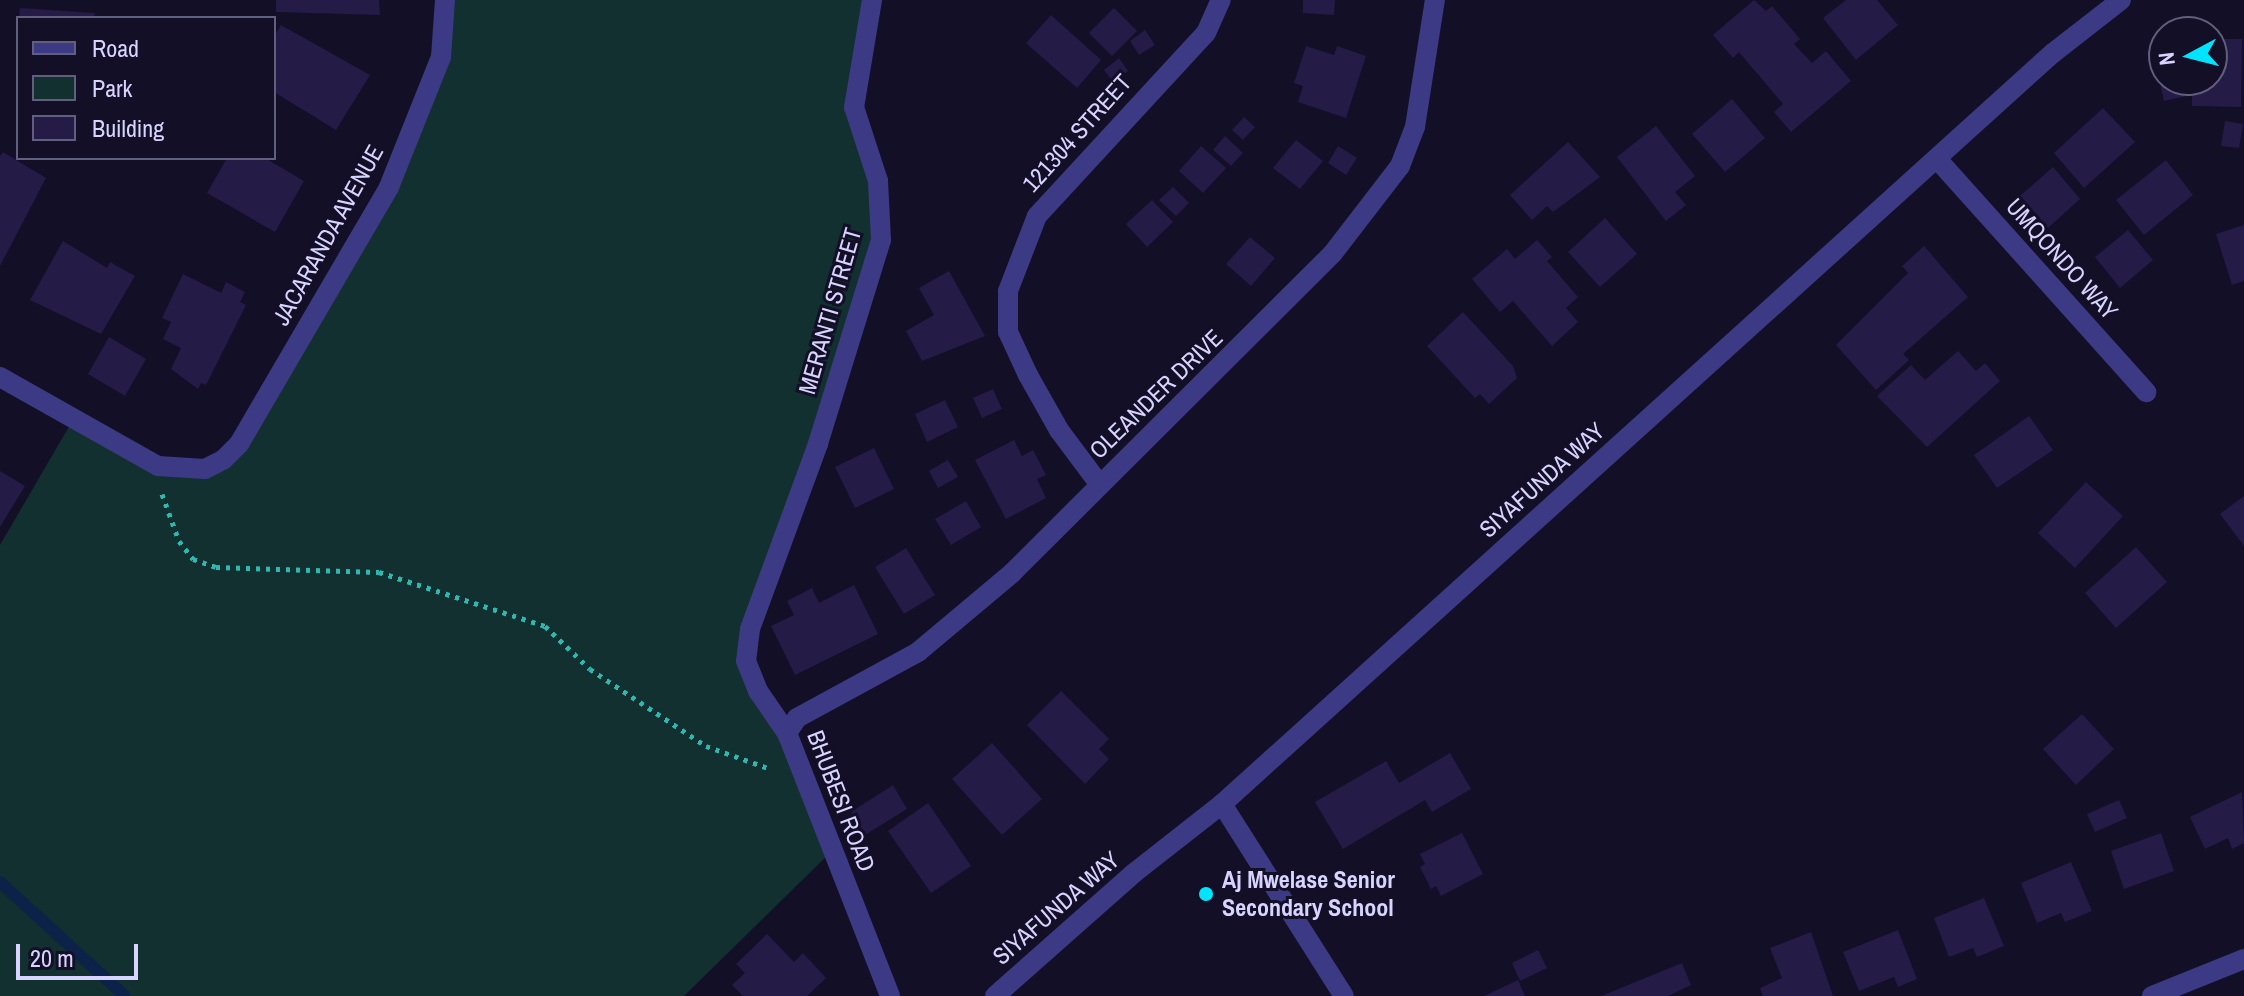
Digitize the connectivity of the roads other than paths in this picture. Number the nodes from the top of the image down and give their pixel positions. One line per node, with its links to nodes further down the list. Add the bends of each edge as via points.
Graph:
1 (445, 0): 7 (street, JACARANDA AVENUE, via 441,57 389,187 239,444 205,469 158,466)
2 (872, 0): 10 (street, MERANTI STREET, via 854,107 878,181 881,240 818,444)
3 (1221, 0): 9 (street, 121304 STREET, via 1206,33 1037,216 1008,291 1008,332 1028,375 1059,430)
4 (1435, 0): 9 (street, OLEANDER DRIVE, via 1415,127 1400,166 1298,291)
5 (2121, 0): 6 (street, SIYAFUNDA WAY, via 2063,44)
6 (1938, 160): 8 (street, UMQONDO WAY); 12 (street, SIYAFUNDA WAY)
7 (0, 377)
8 (2146, 392)
9 (1100, 485): 11 (street, OLEANDER DRIVE, via 1012,573 918,652 797,718)
10 (750, 629): 11 (street, BHUBESI ROAD, via 746,661 758,691)
11 (787, 733): 14 (street, BHUBESI ROAD)
12 (1222, 804): 15 (street, SIYAFUNDA WAY, via 1134,873); 16 (street)
13 (2244, 959): 17 (street)
14 (890, 996)
15 (995, 996)
16 (1344, 996)
17 (2152, 996)

